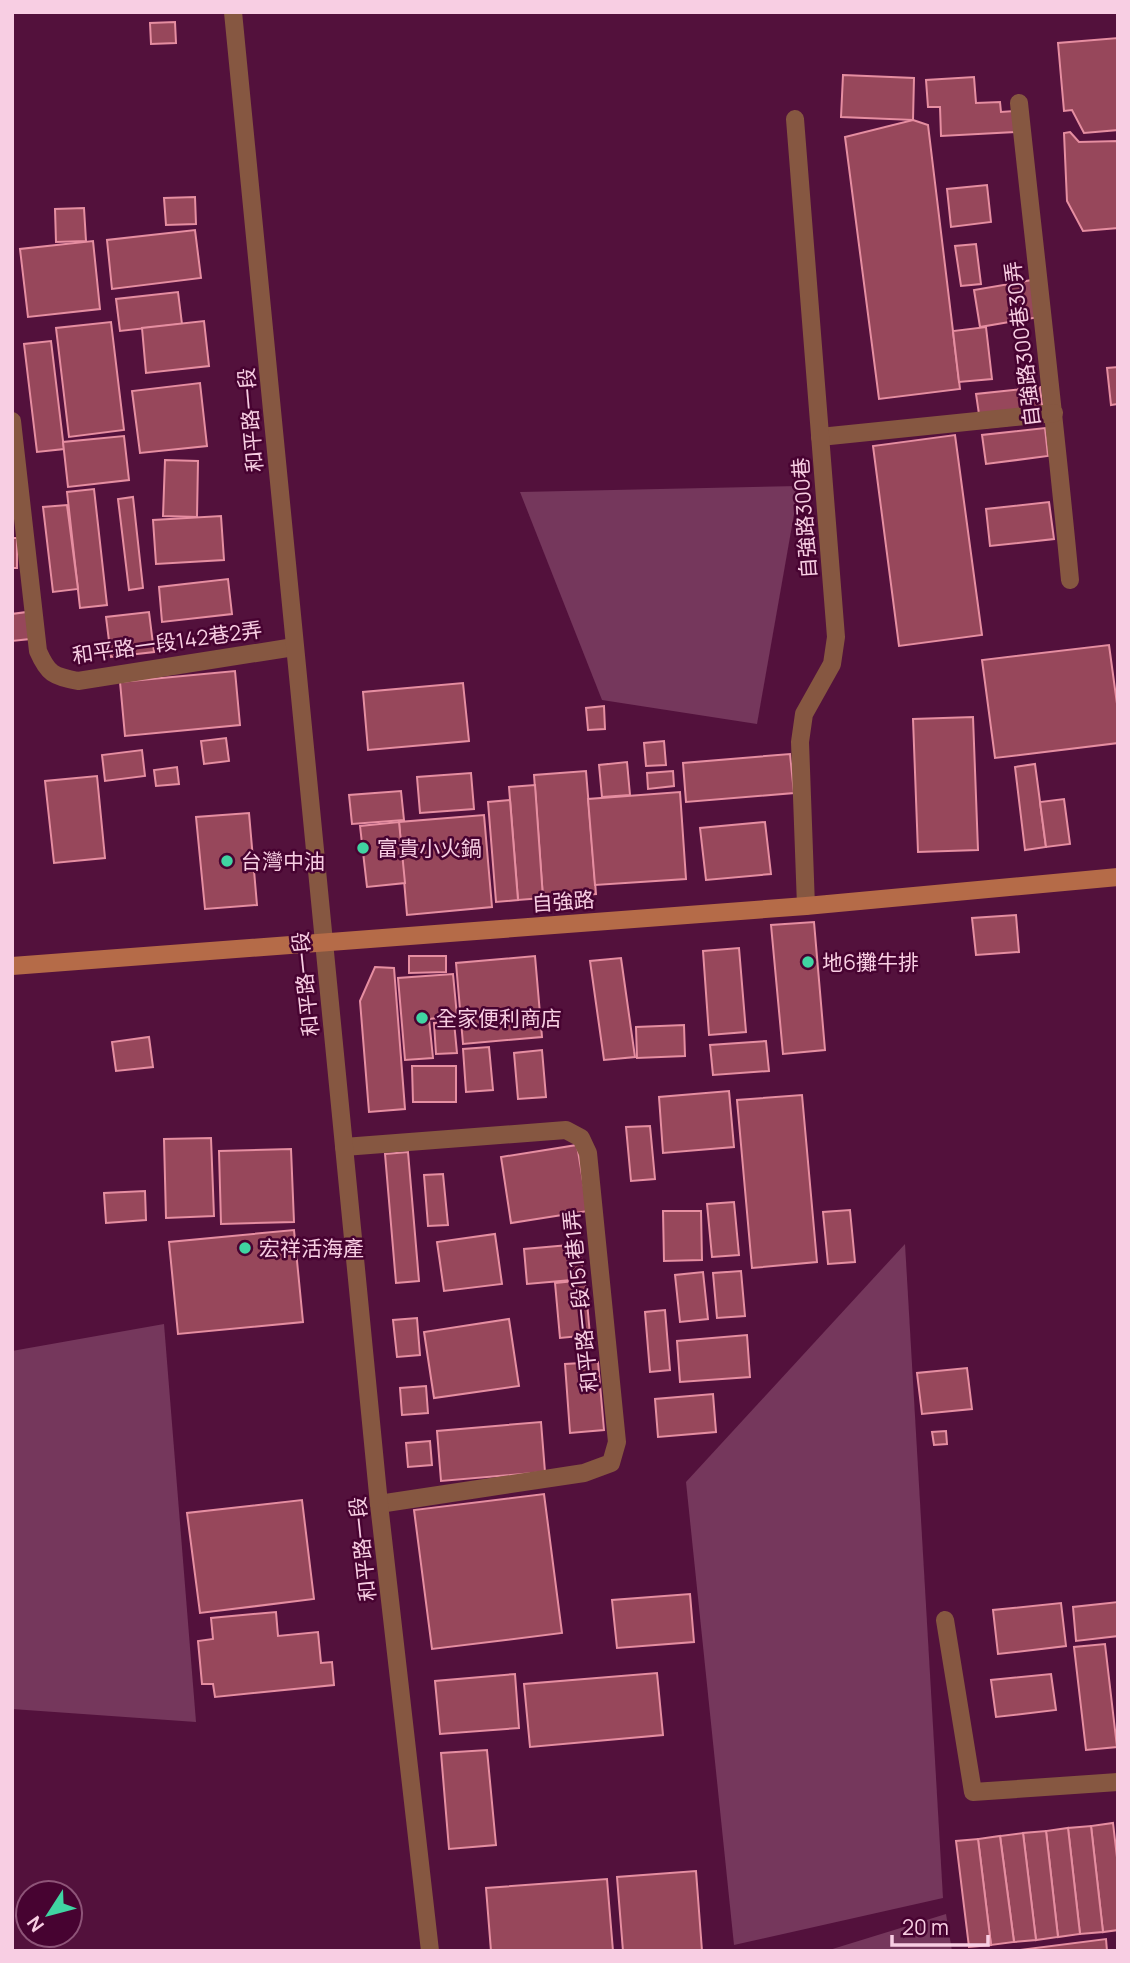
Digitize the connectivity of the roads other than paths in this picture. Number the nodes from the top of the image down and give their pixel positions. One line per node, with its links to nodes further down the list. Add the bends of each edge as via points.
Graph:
1 (233, 12): 8 (street, 和平路一段)
2 (1019, 103): 4 (street, 自強路300巷30弄)
3 (795, 119): 6 (street, 自強路300巷)
4 (1054, 413): 6 (street); 7 (street, 自強路300巷30弄)
5 (12, 421): 8 (street, 和平路一段142巷2弄, via 38,651 45,667 59,677 78,681)
6 (820, 437): 10 (street, 自強路300巷, via 836,637 832,664 804,714 800,742)
7 (1070, 580)
8 (295, 647): 11 (street, 和平路一段)
9 (1118, 877): 10 (street, 自強路)
10 (806, 906): 11 (street, 自強路)
11 (324, 942): 12 (street, 自強路); 13 (street, 和平路一段)
12 (12, 966)
13 (344, 1147): 14 (street, 和平路一段); 14 (street, 和平路一段151巷1弄, via 566,1130 581,1138 588,1153 617,1442 611,1464 584,1473)
14 (379, 1504): 17 (street, 和平路一段)
15 (945, 1620): 16 (street, via 973,1792)
16 (1118, 1782)
17 (430, 1951)

